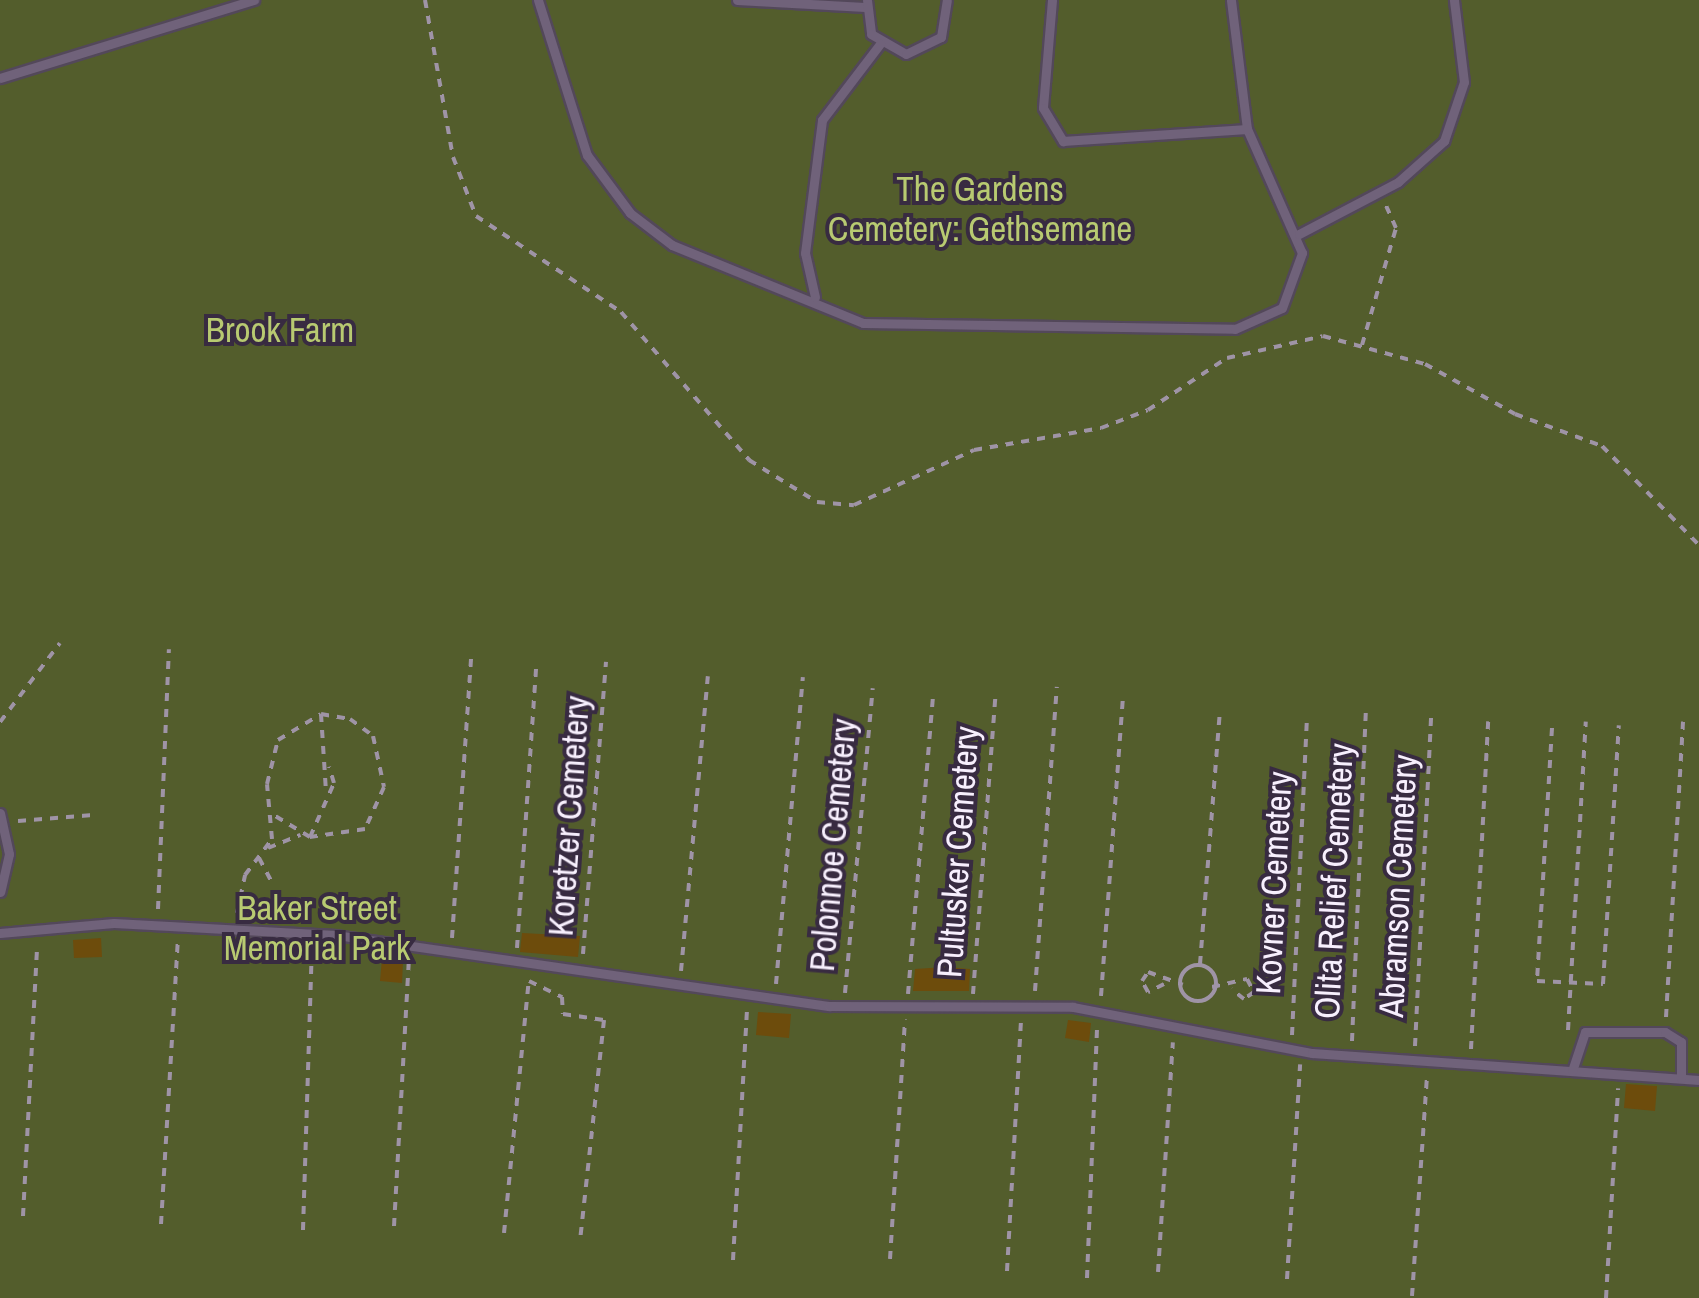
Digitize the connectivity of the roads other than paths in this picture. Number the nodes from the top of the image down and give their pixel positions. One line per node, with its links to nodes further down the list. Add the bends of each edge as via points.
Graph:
1 (254, 0): 10 (lane)
2 (538, 0): 13 (lane, via 580,142 630,213 689,253)
3 (736, 0): 8 (lane)
4 (947, 0): 9 (lane, via 948,24 932,46 906,54)
5 (1052, 0): 11 (lane, via 1043,108 1063,140)
6 (1231, 0): 11 (lane)
7 (1454, 0): 12 (lane, via 1459,111 1430,158)
8 (866, 4): 9 (lane)
9 (880, 44): 13 (lane, via 822,120 804,253)
10 (0, 78)
11 (1246, 129): 12 (lane)
12 (1299, 234): 13 (lane, via 1288,299 1270,318 1235,328 893,326 851,320)
13 (814, 297)
14 (2, 818): 15 (lane)
15 (0, 892)
16 (0, 933): 17 (lane, via 157,924 314,933 844,1008 1099,1010 1296,1050)
17 (1572, 1071): 18 (lane); 18 (lane, via 1574,1049 1592,1030 1665,1032 1681,1042)
18 (1681, 1078): 19 (lane)
19 (1699, 1080)

